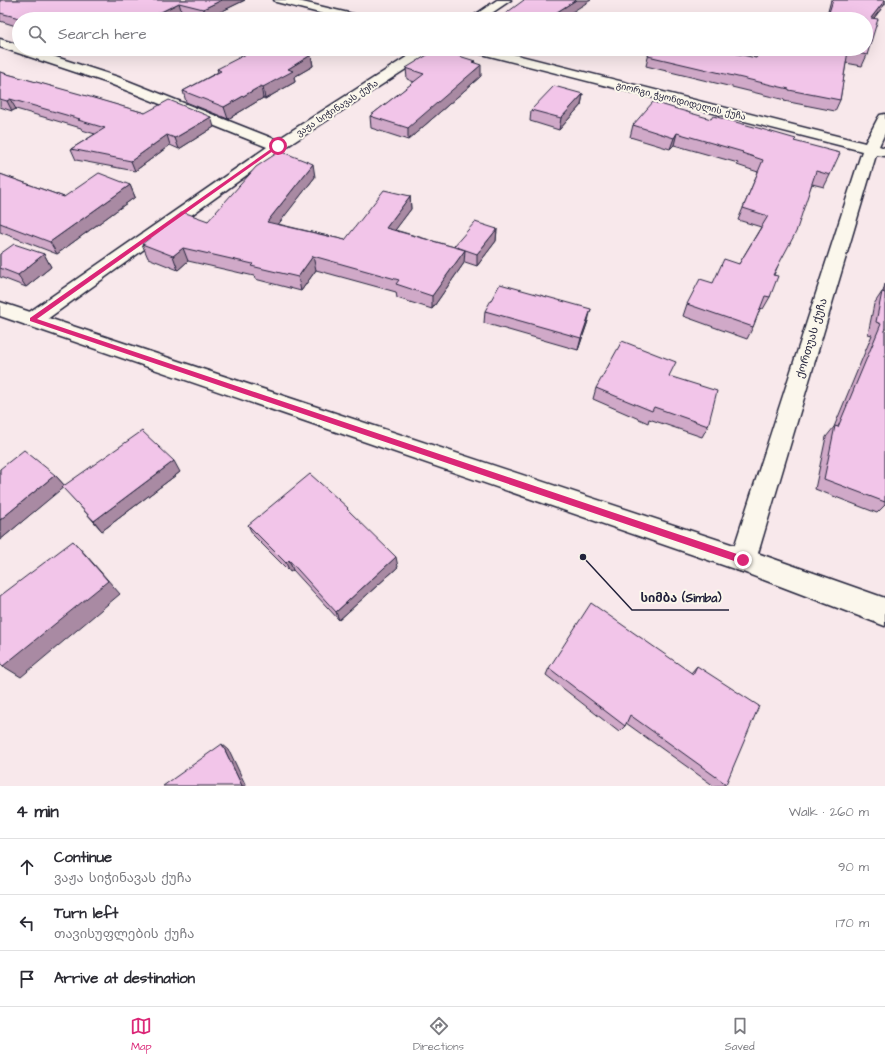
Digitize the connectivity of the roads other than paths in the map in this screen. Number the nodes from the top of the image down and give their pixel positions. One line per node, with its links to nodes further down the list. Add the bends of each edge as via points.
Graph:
1 (280, 0): 3 (street)
2 (505, 0): 4 (street)
3 (329, 12)
4 (486, 12)
5 (0, 43): 6 (street)
6 (12, 47)
7 (40, 56): 11 (street, via 113,80)
8 (417, 56): 11 (street, ვაჟა სიჭინავას ქუჩა)
9 (505, 56): 12 (street, გიორგი ჭყონდიდელის ქუჩა)
10 (885, 118): 12 (street, ქორთუას ქუჩა)
11 (278, 146): 14 (street, ვაჟა სიჭინავას ქუჩა)
12 (878, 151): 15 (street, ქორთუას ქუჩა)
13 (0, 309): 14 (street)
14 (32, 320): 15 (street)
15 (743, 560): 16 (street)
16 (885, 612)

